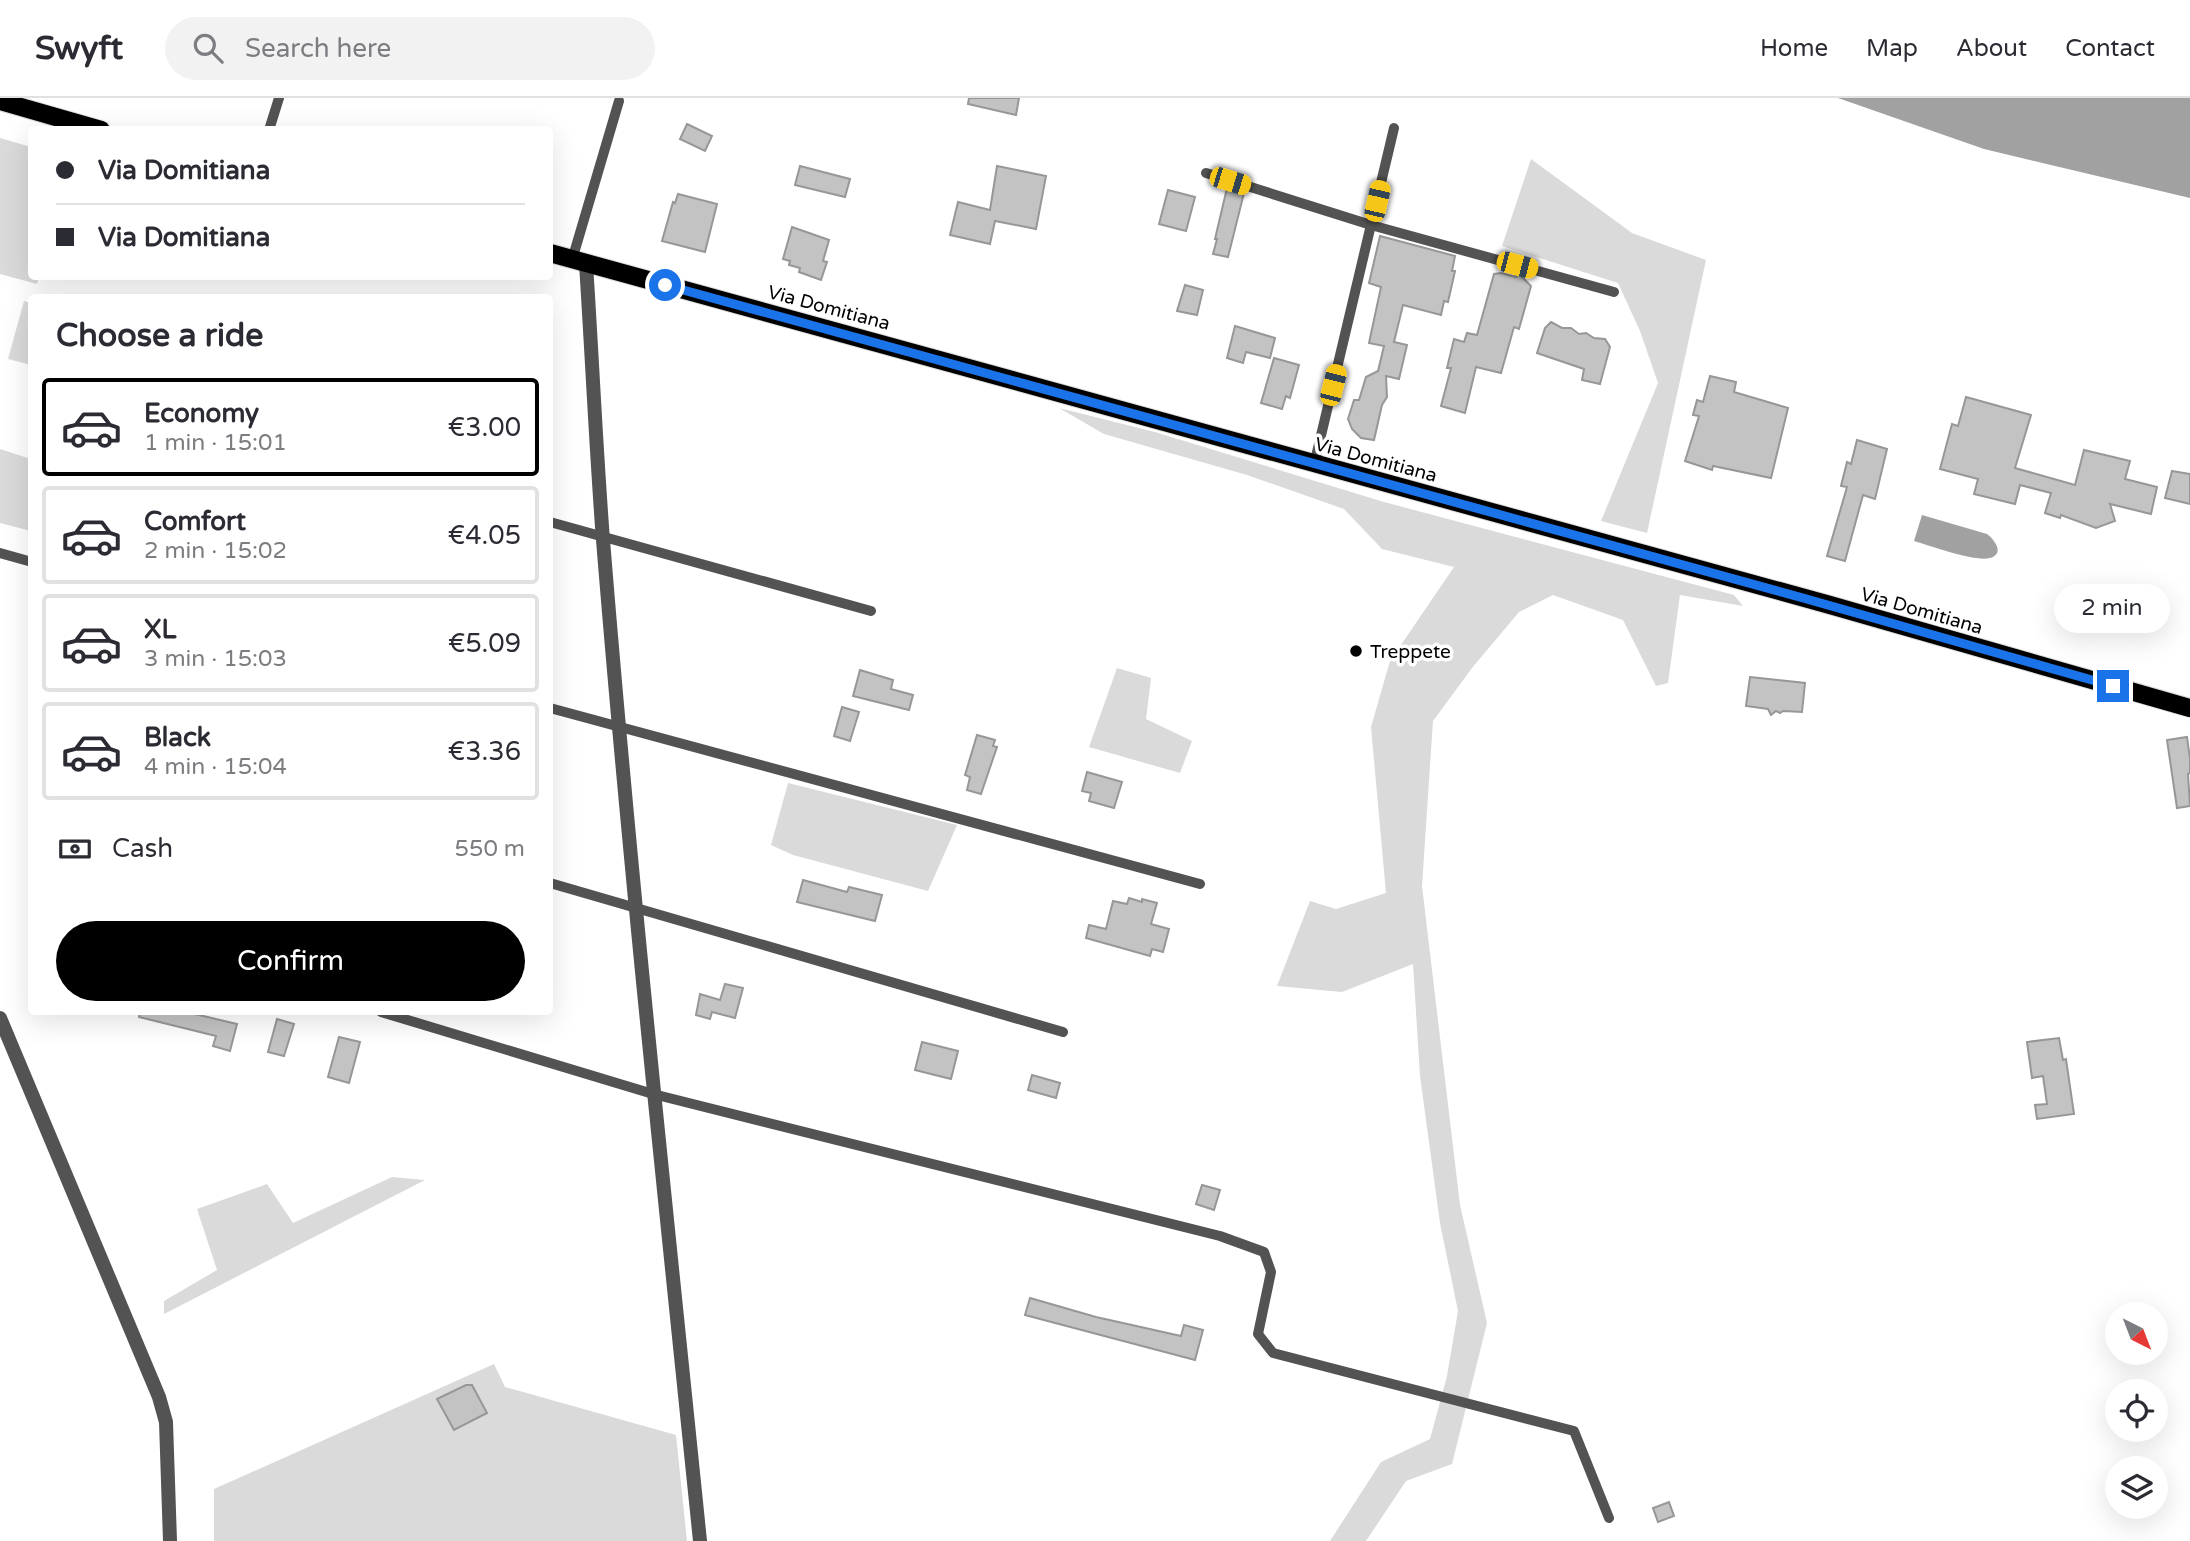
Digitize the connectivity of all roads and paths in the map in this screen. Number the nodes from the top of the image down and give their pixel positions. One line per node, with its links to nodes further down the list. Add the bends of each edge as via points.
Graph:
1 (279, 98): 5 (lane)
2 (0, 101): 4 (main road)
3 (619, 101): 10 (lane)
4 (88, 126)
5 (270, 126)
6 (1394, 128): 8 (lane)
7 (1206, 173): 8 (lane)
8 (1371, 225): 11 (lane); 12 (lane)
9 (553, 254): 10 (main road, Via Domitiana)
10 (579, 262): 12 (main road, Via Domitiana); 14 (street)
11 (1614, 292)
12 (1314, 465): 18 (main road, Via Domitiana)
13 (553, 523): 14 (lane)
14 (603, 537): 17 (lane); 20 (street)
15 (0, 553): 16 (lane)
16 (28, 561)
17 (871, 611)
18 (2190, 708)
19 (553, 709): 20 (lane)
20 (620, 727): 22 (lane); 23 (street)
21 (553, 884): 23 (lane)
22 (1200, 884)
23 (637, 909): 26 (lane); 27 (street)
24 (391, 1015): 27 (lane)
25 (0, 1018): 29 (street, via 159,1397 166,1422)
26 (1063, 1032)
27 (653, 1094): 28 (lane, via 1220,1236 1264,1252 1271,1272 1258,1334 1273,1353 1574,1431); 30 (street)
28 (1609, 1518)
29 (170, 1541)
30 (701, 1541)

